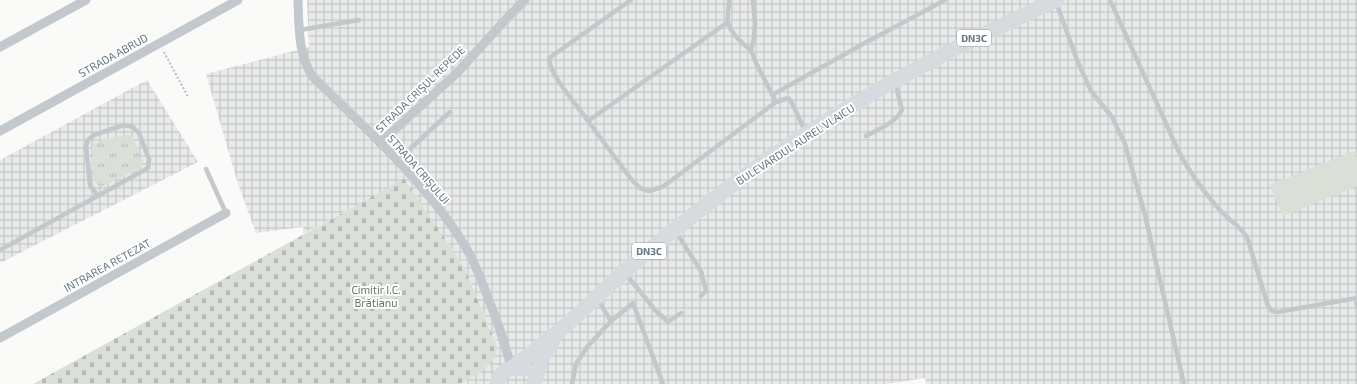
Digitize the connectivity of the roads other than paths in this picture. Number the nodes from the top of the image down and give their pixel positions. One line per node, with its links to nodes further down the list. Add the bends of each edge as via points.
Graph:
1 (86, 0): 14 (street)
2 (238, 0): 21 (street, STRADA ABRUD)
3 (298, 0): 13 (street, STRADA CRIȘULUI)
4 (525, 0): 24 (street, STRADA CRIȘUL REPEDE, via 457,73)
5 (631, 0): 20 (lane, via 549,59 555,76)
6 (729, 0): 12 (lane)
7 (753, 0): 15 (lane, via 755,24)
8 (945, 0): 17 (lane)
9 (1056, 0): 16 (main road, BULEVARDUL AUREL VLAICU / DN3C, via 975,37); 45 (lane, via 1091,92 1112,117 1125,144 1146,215)
10 (1110, 0): 34 (lane, via 1188,170 1218,208 1243,230 1268,306 1272,311)
11 (359, 20): 13 (lane)
12 (728, 22): 15 (lane, via 741,42); 20 (lane)
13 (300, 30): 24 (street, STRADA CRIȘULUI, via 302,54 312,76)
14 (0, 47)
15 (751, 50): 17 (lane)
16 (895, 81): 22 (main road, BULEVARDUL AUREL VLAICU / DN3C); 23 (lane, via 902,110 899,116)
17 (772, 95): 18 (lane)
18 (776, 102): 20 (lane, via 672,180 662,187 649,191 640,188 631,179); 22 (lane, via 788,98 791,101)
19 (450, 112): 25 (lane)
20 (588, 121)
21 (0, 131)
22 (807, 134): 29 (main road, BULEVARDUL AUREL VLAICU / DN3C, via 744,176)
23 (866, 136)
24 (380, 143): 25 (street, STRADA CRIȘULUI)
25 (397, 161): 40 (street, STRADA CRIȘULUI, via 426,192 473,260 508,351)
26 (206, 169): 28 (lane)
27 (98, 196): 27 (lane, via 148,168 149,159 139,133 133,127 124,125 94,135 88,140 86,146 90,185); 30 (lane)
28 (226, 213): 39 (street, INTRAREA RETEZAT)
29 (674, 230): 31 (main road, BULEVARDUL AUREL VLAICU / DN3C); 32 (lane, via 701,270 706,291)
30 (0, 250)
31 (624, 272): 33 (main road, BULEVARDUL AUREL VLAICU / DN3C); 36 (lane, via 668,322)
32 (701, 296)
33 (596, 297): 37 (lane); 38 (main road, BULEVARDUL AUREL VLAICU / DN3C)
34 (1356, 298): 35 (lane)
35 (1357, 307)
36 (681, 312)
37 (611, 321): 43 (lane, via 587,347 576,364); 44 (lane, via 634,303)
38 (561, 330): 40 (main road, BULEVARDUL AUREL VLAICU / DN3C); 41 (main road, BULEVARDUL AUREL VLAICU / DN3C, via 542,358)
39 (0, 338)
40 (506, 373): 41 (main road, via 524,369 529,372); 42 (main road, DN3C)
41 (534, 383)
42 (485, 384)
43 (572, 384)
44 (663, 384)
45 (1184, 384)

